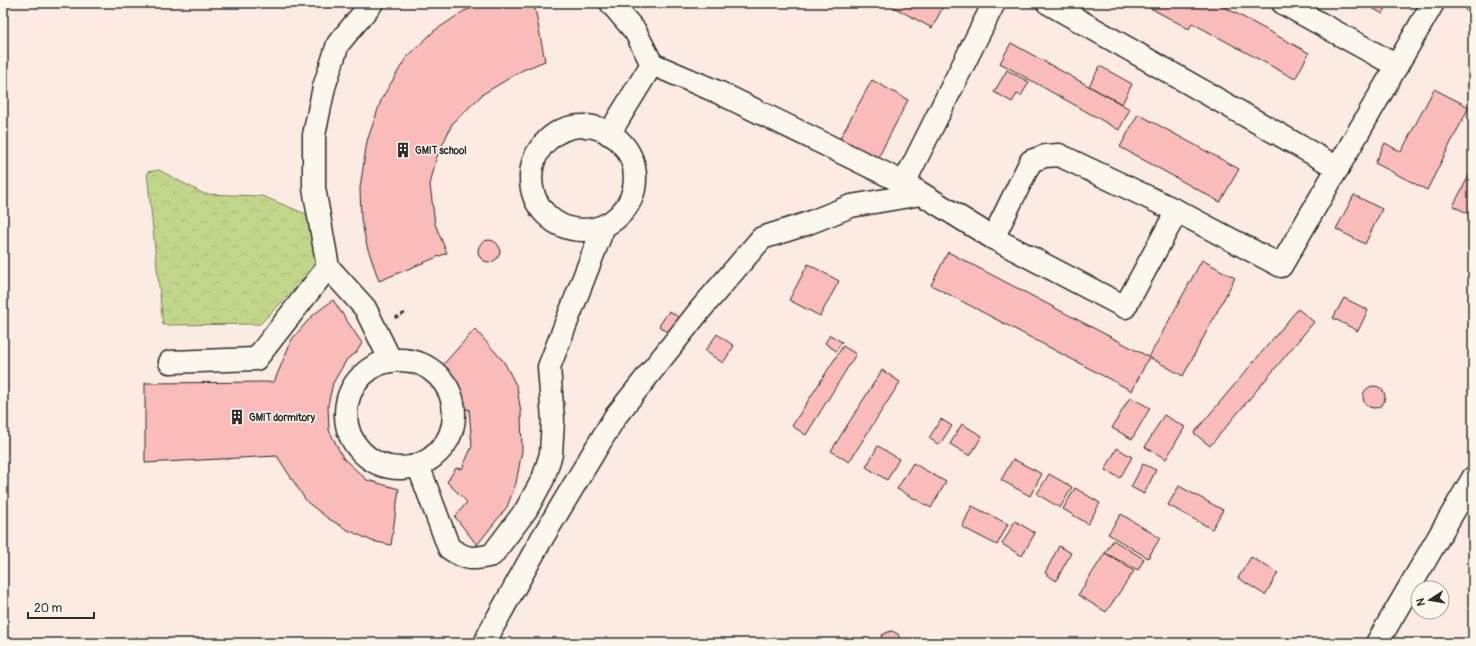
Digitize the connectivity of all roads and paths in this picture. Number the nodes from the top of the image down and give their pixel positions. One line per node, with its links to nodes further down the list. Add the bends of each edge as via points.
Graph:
1 (372, 3): 16 (street, via 338,44 324,87 314,135 314,188)
2 (611, 3): 8 (street, via 635,31)
3 (994, 3): 12 (street)
4 (1048, 3): 11 (street)
5 (1283, 3): 7 (street)
6 (1433, 3): 9 (street)
7 (1306, 9): 9 (street)
8 (652, 64): 10 (street); 12 (street, via 720,93)
9 (1397, 66): 11 (street)
10 (609, 134): 14 (street, via 622,144 631,157 635,173 634,190 628,205 618,217); 14 (street, via 592,127 574,127 557,133 544,145 535,160 531,178 536,214 572,229 588,230)
11 (1338, 168): 13 (street, via 1282,266)
12 (913, 189): 15 (street); 21 (street, via 851,206 762,238 700,310 615,417 541,540)
13 (1177, 211): 15 (street, via 1059,155 1045,156 1032,161); 15 (street, via 1125,307)
14 (604, 226): 19 (street, via 549,367 553,420 551,454 543,479 526,510 492,555 474,559 449,548)
15 (993, 238)
16 (328, 267): 17 (street, via 365,308); 18 (street, via 256,359)
17 (391, 361): 19 (street, via 409,360 426,366 440,377 450,392 454,409 453,427 445,444 433,457); 19 (street, via 374,366 361,377 351,392 346,409 348,427 355,443 367,456 383,465 400,468)
18 (170, 362)
19 (418, 465)
20 (1473, 478): 22 (street)
21 (486, 643)
22 (1377, 643)

